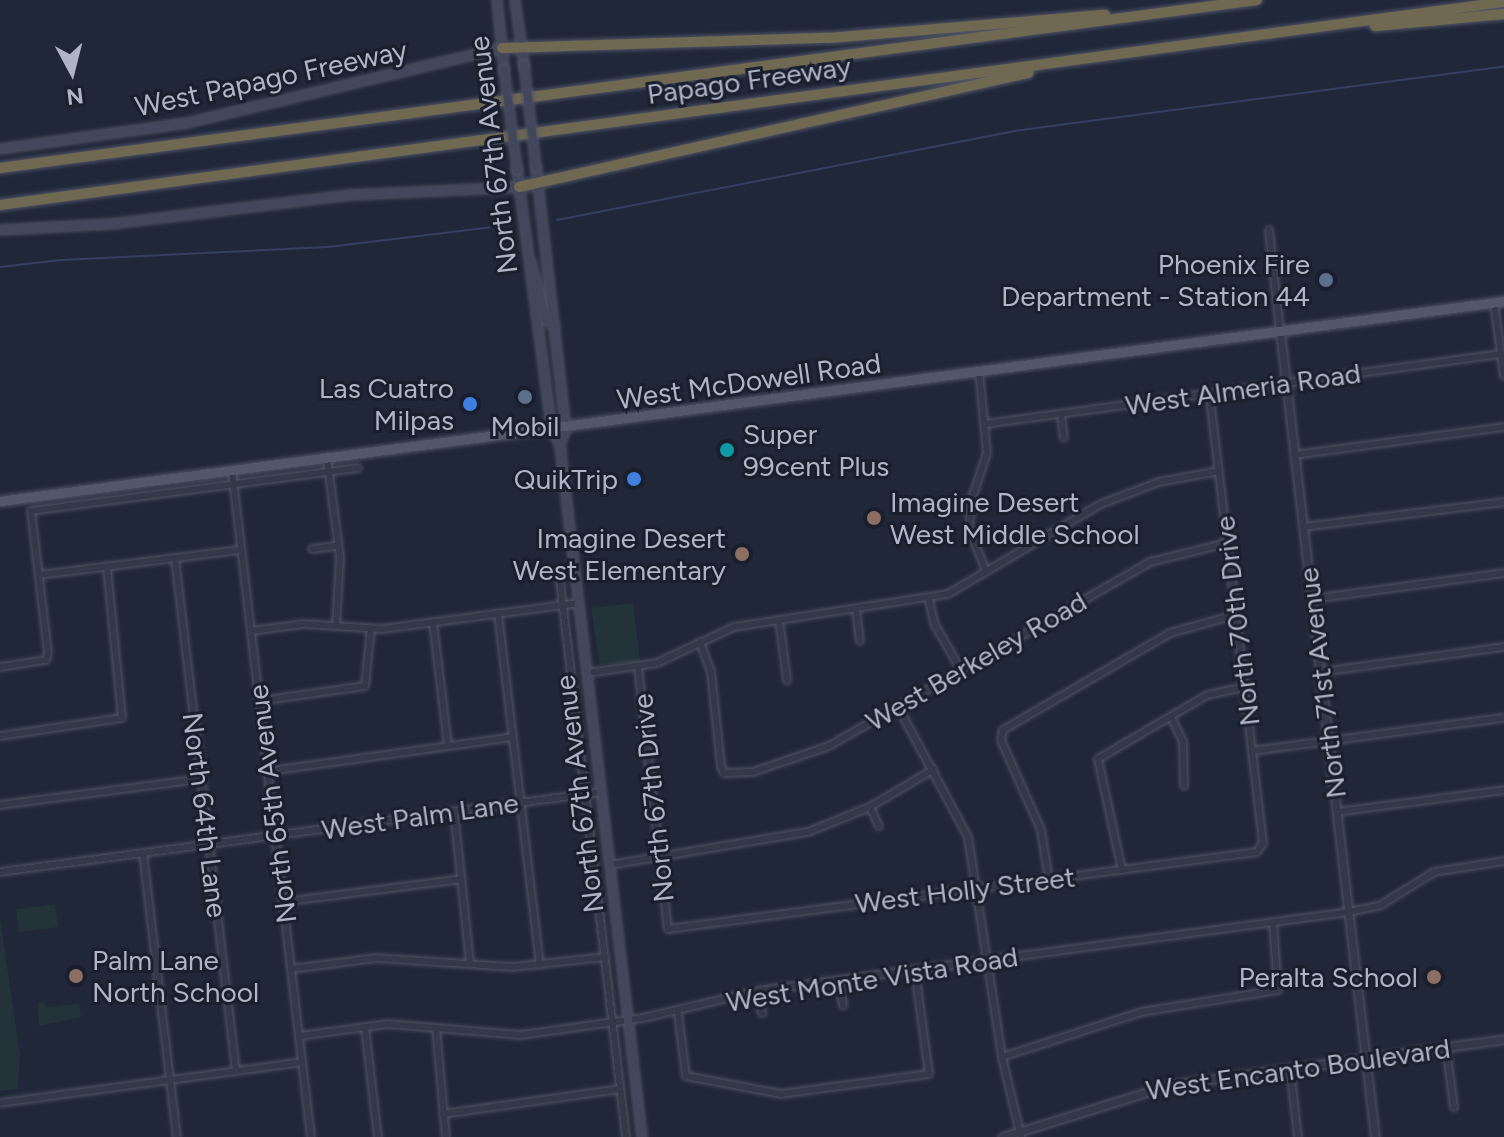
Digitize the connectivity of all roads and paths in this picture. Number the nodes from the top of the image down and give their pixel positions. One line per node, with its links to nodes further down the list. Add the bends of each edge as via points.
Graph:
1 (497, 0): 9 (main road, North 67th Avenue)
2 (515, 0): 8 (main road, North 67th Avenue)
3 (1257, 0): 5 (highway, Papago Freeway)
4 (1504, 2): 7 (highway, Papago Freeway)
5 (1171, 12): 8 (highway, via 829,38); 12 (highway, Papago Freeway)
6 (1504, 14): 7 (highway)
7 (1289, 31): 10 (highway, Papago Freeway)
8 (522, 46): 9 (highway); 13 (main road, North 67th Avenue, bridge)
9 (502, 48): 11 (main road, West Papago Freeway, via 187,123); 14 (main road, North 67th Avenue, bridge, via 517,169)
10 (1092, 59): 13 (highway, via 857,107); 15 (highway, Papago Freeway)
11 (0, 149)
12 (0, 168)
13 (538, 184): 14 (highway); 20 (main road, North 67th Avenue)
14 (513, 187): 16 (main road, via 352,195 111,224); 18 (main road, North 67th Avenue)
15 (0, 205)
16 (0, 230)
17 (1269, 230): 21 (street, North 71st Avenue)
18 (526, 250): 20 (main road, via 546,320); 31 (main road, North 67th Avenue)
19 (1499, 302): 21 (main road, West McDowell Road); 22 (street)
20 (555, 326): 30 (main road, North 67th Avenue)
21 (1280, 331): 23 (main road, West McDowell Road); 25 (street, North 71st Avenue)
22 (1501, 354): 24 (street); 25 (street, West Almeria Road)
23 (979, 371): 28 (street); 30 (main road, West McDowell Road)
24 (1504, 376)
25 (1286, 382): 26 (street, West Almeria Road); 34 (street, North 71st Avenue)
26 (1209, 393): 27 (street, West Almeria Road); 38 (street, North 70th Drive)
27 (1061, 415): 28 (street, West Almeria Road); 32 (street)
28 (985, 424): 50 (street, via 987,453 969,518 972,543)
29 (1504, 427): 34 (street)
30 (566, 429): 31 (main road, West McDowell Road); 33 (main road, North 67th Avenue)
31 (552, 431): 33 (main road, North 67th Avenue); 35 (main road, West McDowell Road)
32 (1064, 438)
33 (560, 445): 56 (main road, North 67th Avenue)
34 (1294, 455): 43 (street, North 71st Avenue)
35 (327, 459): 37 (main road, West McDowell Road); 39 (street)
36 (358, 468): 39 (street)
37 (232, 471): 40 (street, North 65th Avenue); 41 (main road, West McDowell Road)
38 (1219, 471): 44 (street, North 70th Drive); 50 (street, via 1159,482 1117,498)
39 (328, 472): 40 (street); 45 (street)
40 (233, 485): 47 (street, North 65th Avenue); 52 (street, via 31,511)
41 (0, 501)
42 (1504, 502): 43 (street)
43 (1303, 527): 54 (street, North 71st Avenue)
44 (1227, 543): 60 (street, North 70th Drive); 71 (street, West Berkeley Road, via 1150,562)
45 (338, 546): 46 (street); 63 (street)
46 (312, 549)
47 (241, 550): 48 (street); 65 (street, North 65th Avenue)
48 (175, 558): 49 (street); 87 (street, North 64th Lane)
49 (107, 567): 52 (street); 80 (street, via 122,718)
50 (986, 571): 55 (street)
51 (1504, 573): 54 (street)
52 (39, 575): 69 (street, via 46,660)
53 (560, 581): 57 (street, North 67th Avenue)
54 (1312, 599): 72 (street, North 71st Avenue)
55 (929, 600): 58 (street); 71 (street, via 935,625)
56 (579, 603): 57 (street); 73 (main road, North 67th Avenue)
57 (563, 605): 59 (street); 91 (street, North 67th Avenue)
58 (856, 609): 61 (street); 66 (street)
59 (498, 613): 62 (street); 81 (street)
60 (1235, 615): 75 (street, North 70th Drive); 108 (street, via 1170,633 1000,734 1034,808)
61 (779, 620): 67 (street, via 734,627); 74 (street)
62 (433, 622): 64 (street); 83 (street)
63 (336, 626): 64 (street); 65 (street)
64 (371, 628): 76 (street, via 365,686)
65 (251, 631): 76 (street, North 65th Avenue)
66 (860, 641)
67 (700, 642): 70 (street); 77 (street, West Berkeley Road, via 711,672 724,773 753,772 809,756)
68 (1504, 647): 72 (street)
69 (0, 667)
70 (638, 667): 73 (street); 102 (street, North 67th Drive)
71 (961, 670): 77 (street, West Berkeley Road)
72 (1321, 672): 82 (street, North 71st Avenue)
73 (587, 673): 90 (main road, North 67th Avenue)
74 (787, 680)
75 (1244, 687): 78 (street, via 1207,695); 84 (street, North 70th Drive)
76 (259, 701): 86 (street, North 65th Avenue)
77 (898, 707): 85 (street)
78 (1171, 717): 88 (street, via 1183,742); 105 (street, via 1096,763)
79 (1504, 718): 82 (street)
80 (0, 736)
81 (513, 737): 83 (street); 92 (street)
82 (1328, 741): 84 (street); 96 (street, North 71st Avenue)
83 (448, 746): 86 (street)
84 (1252, 751): 100 (street, North 70th Drive)
85 (934, 769): 94 (street); 109 (street, via 968,837)
86 (269, 771): 98 (street, North 65th Avenue)
87 (199, 779): 93 (street); 99 (street, North 64th Lane)
88 (1184, 786)
89 (1504, 790): 96 (street)
90 (601, 792): 91 (street, West Palm Lane); 104 (main road, North 67th Avenue)
91 (585, 794): 92 (street, West Palm Lane); 114 (street, North 67th Avenue)
92 (522, 802): 95 (street, West Palm Lane); 117 (street)
93 (0, 805)
94 (870, 807): 97 (street); 102 (street, via 772,842)
95 (454, 811): 98 (street, West Palm Lane); 107 (street)
96 (1337, 812): 111 (street, North 71st Avenue)
97 (879, 826)
98 (276, 835): 99 (street, West Palm Lane); 110 (street, North 65th Avenue)
99 (209, 846): 101 (street, West Palm Lane); 136 (street, North 64th Lane)
100 (1261, 848): 105 (street, West Holly Street)
101 (143, 853): 106 (street, West Palm Lane); 137 (street)
102 (659, 859): 104 (street); 113 (street, North 67th Drive)
103 (1504, 861): 111 (street, West Monte Vista Road, via 1434,872 1381,905)
104 (610, 865): 125 (main road, North 67th Avenue)
105 (1122, 870): 108 (street, West Holly Street)
106 (0, 872)
107 (462, 879): 110 (street); 116 (street)
108 (1049, 880): 109 (street, West Holly Street)
109 (977, 888): 113 (street, West Holly Street); 115 (street)
110 (283, 902): 118 (street, North 65th Avenue)
111 (1349, 912): 112 (street, West Monte Vista Road); 133 (street, North 71st Avenue)
112 (1273, 922): 115 (street, West Monte Vista Road); 132 (street, via 1278,990 1141,1012)
113 (668, 929)
114 (605, 957): 117 (street); 126 (street, North 67th Avenue)
115 (987, 961): 119 (street, West Monte Vista Road); 132 (street)
116 (470, 964): 117 (street); 118 (street, via 376,958)
117 (540, 965)
118 (291, 969): 129 (street, North 65th Avenue)
119 (915, 970): 120 (street, West Monte Vista Road); 123 (street, via 929,1074 781,1094 686,1076)
120 (839, 980): 121 (street, West Monte Vista Road); 122 (street)
121 (757, 991): 123 (street, West Monte Vista Road); 124 (street)
122 (843, 1006)
123 (678, 1013): 125 (street, West Monte Vista Road)
124 (762, 1013)
125 (628, 1021): 126 (street, West Monte Vista Road); 148 (main road, North 67th Avenue)
126 (612, 1023): 128 (street, West Monte Vista Road, via 521,1035); 138 (street, North 67th Avenue)
127 (365, 1027): 128 (street, West Monte Vista Road); 129 (street, West Monte Vista Road); 145 (street)
128 (436, 1028): 141 (street)
129 (299, 1036): 134 (street, North 65th Avenue)
130 (1504, 1039): 131 (street, West Encanto Boulevard)
131 (1446, 1047): 133 (street, West Encanto Boulevard); 140 (street)
132 (1002, 1057): 142 (street)
133 (1366, 1058): 135 (street, West Encanto Boulevard); 151 (street, North 71st Avenue)
134 (302, 1062): 136 (street); 144 (street, North 65th Avenue)
135 (1290, 1068): 142 (street, West Encanto Boulevard, via 1139,1091); 150 (street)
136 (236, 1071): 137 (street)
137 (170, 1080): 139 (street); 143 (street)
138 (620, 1089): 141 (street); 147 (street, North 67th Avenue)
139 (0, 1103)
140 (1454, 1107)
141 (443, 1114): 146 (street)
142 (1020, 1134): 149 (street, West Encanto Boulevard)
143 (177, 1137)
144 (311, 1137)
145 (378, 1137)
146 (446, 1137)
147 (626, 1137)
148 (642, 1137)
149 (1002, 1137)
150 (1298, 1137)
151 (1375, 1137)

